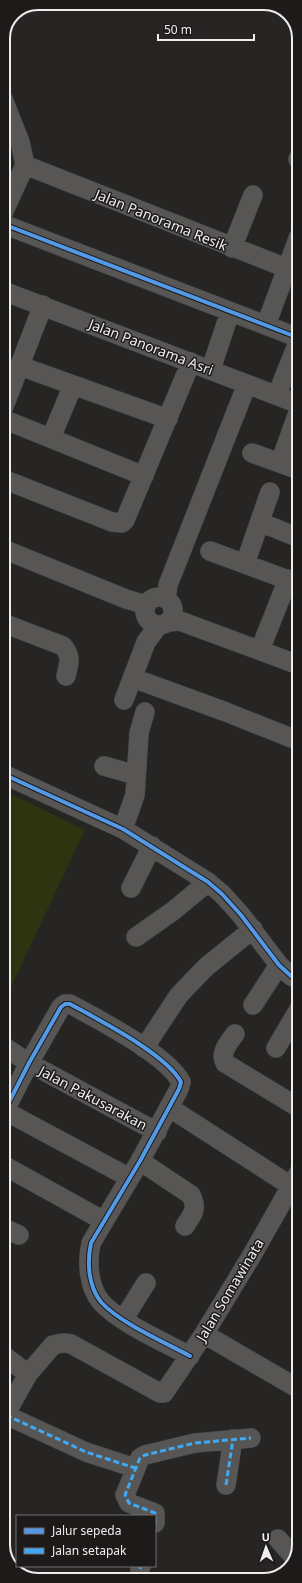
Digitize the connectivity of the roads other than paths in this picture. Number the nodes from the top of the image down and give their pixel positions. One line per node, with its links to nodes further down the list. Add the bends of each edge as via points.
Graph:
1 (10, 117): 2 (street, via 20,142)
2 (25, 165): 4 (street); 6 (street, Jalan Panorama Resik)
3 (253, 195): 6 (street)
4 (10, 198)
5 (10, 227): 10 (street)
6 (232, 248): 7 (street, Jalan Panorama Resik)
7 (292, 270): 11 (street)
8 (10, 293): 9 (street, Jalan Panorama Asri)
9 (43, 305): 14 (street, Jalan Panorama Asri); 15 (street)
10 (230, 312): 11 (street); 16 (street)
11 (266, 325): 12 (street)
12 (292, 336)
13 (292, 357): 20 (street)
14 (191, 362): 16 (street, Jalan Panorama Asri); 22 (street)
15 (20, 366): 18 (street); 19 (street)
16 (211, 369): 17 (street, Jalan Panorama Asri)
17 (247, 384): 20 (street, Jalan Panorama Asri); 39 (street)
18 (73, 385): 22 (street); 25 (street)
19 (10, 391)
20 (277, 395): 21 (street, Jalan Panorama Asri)
21 (292, 401)
22 (168, 419): 29 (street)
23 (10, 422): 25 (street)
24 (292, 430): 27 (street)
25 (51, 438): 29 (street)
26 (252, 453): 27 (street)
27 (280, 463): 28 (street)
28 (292, 467)
29 (144, 476): 30 (street, via 125,520 119,523)
30 (10, 482)
31 (270, 492): 32 (street)
32 (260, 522): 33 (street); 36 (street)
33 (292, 535)
34 (210, 551): 36 (street)
35 (10, 552): 39 (street, via 126,599)
36 (245, 564): 37 (street)
37 (292, 581)
38 (292, 586): 41 (street)
39 (161, 610): 41 (street); 44 (street)
40 (10, 626): 43 (street, via 63,646 70,658)
41 (260, 650): 42 (street)
42 (292, 663)
43 (66, 676)
44 (133, 678): 45 (street); 47 (street)
45 (124, 700)
46 (145, 712): 49 (street, via 139,733)
47 (292, 738)
48 (104, 766): 49 (street)
49 (136, 775): 51 (street, via 134,801)
50 (10, 777): 51 (street)
51 (123, 829): 52 (street)
52 (152, 846): 53 (street); 54 (street)
53 (208, 882): 55 (street, via 232,904); 56 (street)
54 (131, 888)
55 (253, 929): 57 (street); 64 (street, via 206,967 191,984 188,1000)
56 (136, 937)
57 (280, 965): 58 (street); 59 (street)
58 (292, 976)
59 (253, 1005)
60 (292, 1020): 62 (street)
61 (235, 1034): 67 (street, via 223,1052 222,1058 225,1063)
62 (276, 1048)
63 (10, 1051): 65 (street, Jalan Pakusarakan)
64 (148, 1051): 65 (street, via 98,1019 70,1004 65,1004); 68 (street, via 176,1073 181,1082)
65 (29, 1064): 66 (street); 70 (street, Jalan Pakusarakan)
66 (10, 1100)
67 (292, 1104)
68 (170, 1108): 70 (street); 73 (street)
69 (10, 1115): 74 (street)
70 (157, 1132): 71 (street)
71 (140, 1161): 74 (street); 77 (street, via 191,1195 195,1204 194,1210)
72 (10, 1169): 76 (street)
73 (292, 1173)
74 (130, 1178): 76 (street)
75 (292, 1185): 80 (street, Jalan Somawinata)
76 (104, 1221): 79 (street, via 91,1243 89,1273 101,1301)
77 (185, 1226)
78 (146, 1284): 79 (street)
79 (123, 1320): 81 (street)
80 (204, 1334): 81 (street, Jalan Somawinata); 84 (street)
81 (190, 1356): 83 (street, Jalan Somawinata, via 164,1393 67,1342 53,1345)
82 (10, 1360): 83 (street)
83 (28, 1374): 85 (street, Jalan Somawinata)
84 (292, 1385)
85 (10, 1406)
86 (10, 1420): 87 (street, via 86,1452)
87 (135, 1468): 88 (street, via 145,1454 195,1444 242,1439); 89 (street, via 125,1495 129,1503)
88 (226, 1485)
89 (156, 1515)
90 (278, 1539): 91 (street)
91 (290, 1554)

